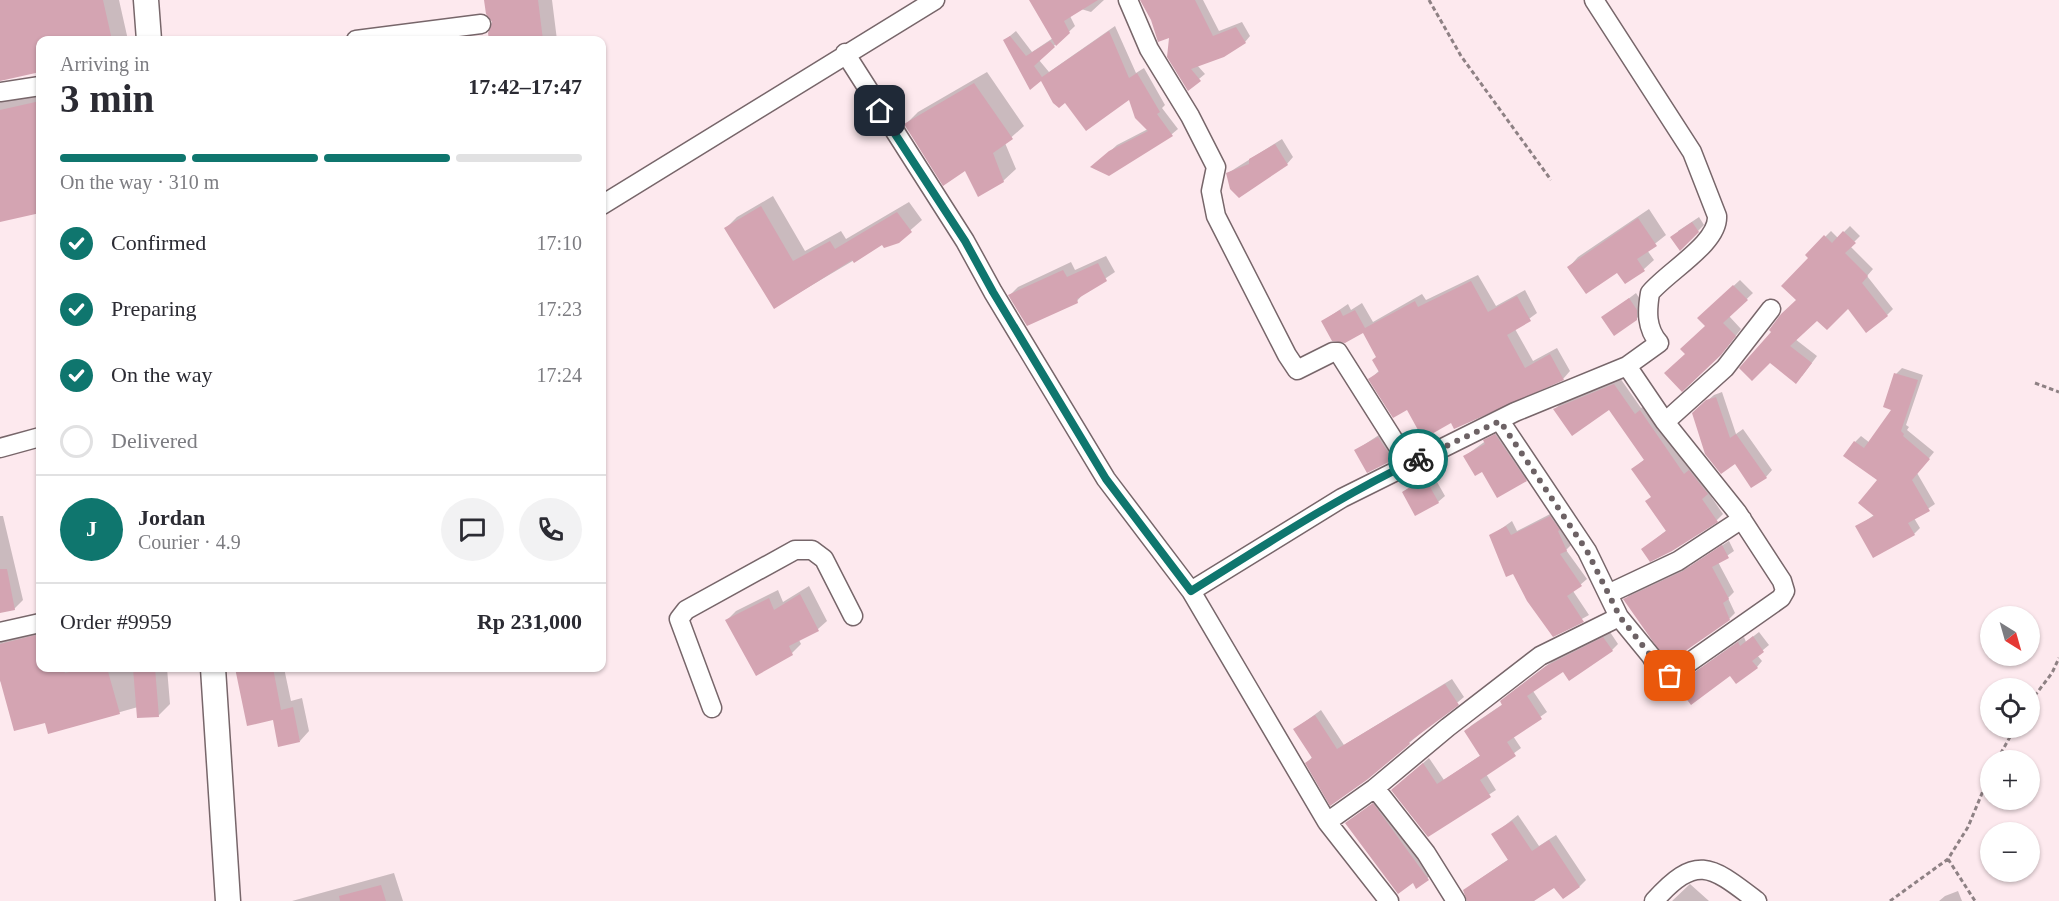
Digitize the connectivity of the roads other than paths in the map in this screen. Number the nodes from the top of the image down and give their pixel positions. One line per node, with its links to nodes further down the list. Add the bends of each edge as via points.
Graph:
1 (146, 0): 6 (main road)
2 (935, 0): 8 (street)
3 (1128, 0): 18 (street, via 1149,49 1216,167 1211,191 1216,216 1287,355 1297,370 1338,352)
4 (1594, 0): 13 (street, via 1692,152 1718,216 1718,224 1705,244 1650,293 1649,324 1659,343)
5 (481, 24): 7 (street)
6 (149, 36)
7 (387, 36)
8 (844, 53): 11 (street, via 759,110); 20 (street, via 965,241 1106,479)
9 (36, 87): 10 (street)
10 (0, 92)
11 (606, 203)
12 (1771, 309): 15 (street, via 1725,368)
13 (1627, 366): 14 (street); 15 (street)
14 (1500, 421): 18 (street); 21 (street, via 1564,515)
15 (1665, 422): 19 (street)
16 (36, 438): 17 (street)
17 (0, 448)
18 (1409, 464): 20 (street, via 1302,520)
19 (1742, 519): 21 (street, via 1678,561); 23 (street, via 1782,581 1785,591 1781,598 1670,676 1660,672)
20 (1191, 591): 29 (street)
21 (1610, 593): 23 (street)
22 (853, 616): 27 (street, via 824,559 812,550 795,550 686,610 679,619)
23 (1620, 617): 28 (street, via 1540,656)
24 (36, 624): 25 (street)
25 (0, 632)
26 (213, 672): 30 (main road)
27 (712, 708)
28 (1375, 788): 29 (street); 32 (street, via 1426,853)
29 (1327, 822): 31 (street)
30 (228, 901)
31 (1389, 901)
32 (1456, 901)
33 (1654, 901): 34 (street, via 1674,879 1694,869 1725,877)
34 (1757, 901)

